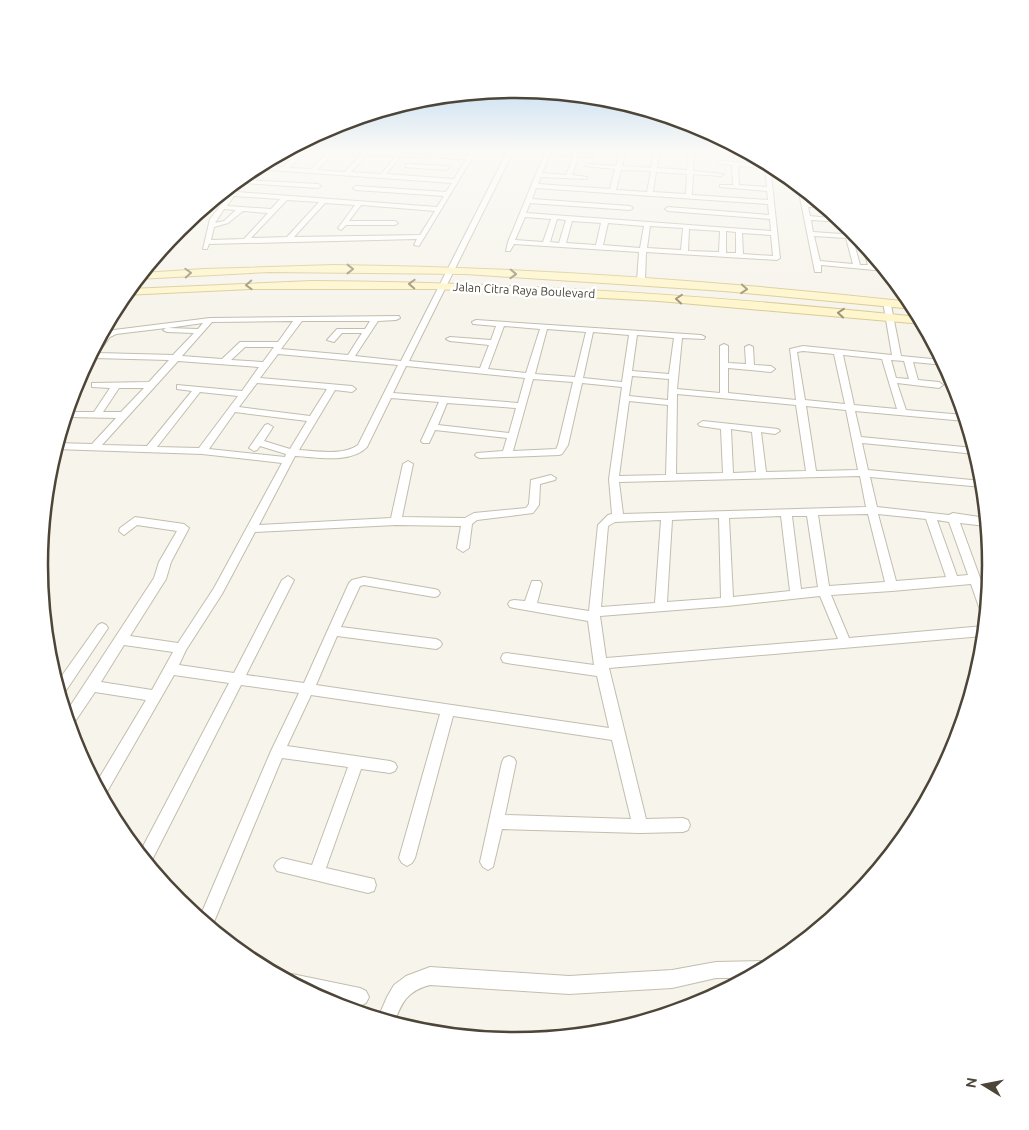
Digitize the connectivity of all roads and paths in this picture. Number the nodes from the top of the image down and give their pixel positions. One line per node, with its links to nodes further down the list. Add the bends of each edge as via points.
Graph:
1 (772, 202): 24 (street)
2 (226, 203): 15 (street)
3 (281, 203): 21 (street)
4 (321, 203): 43 (street)
5 (355, 203): 6 (street)
6 (360, 203): 16 (street); 23 (street)
7 (443, 203): 19 (street)
8 (484, 203): 61 (street)
9 (529, 203): 22 (street)
10 (555, 203): 17 (street)
11 (631, 203): 17 (street)
12 (668, 203): 20 (street)
13 (805, 204): 14 (street); 27 (street)
14 (811, 205)
15 (222, 207): 18 (street); 35 (street)
16 (406, 207): 19 (street); 29 (street)
17 (630, 208): 32 (street)
18 (241, 209): 21 (street); 35 (street, via 226,222)
19 (439, 209): 42 (street)
20 (668, 210): 24 (street); 34 (street)
21 (273, 211): 47 (street)
22 (522, 215): 25 (street); 48 (street)
23 (349, 216): 29 (street); 31 (street)
24 (774, 217): 39 (street)
25 (555, 218): 26 (street); 49 (street)
26 (570, 218): 30 (street); 51 (street)
27 (808, 218): 28 (street); 40 (street)
28 (828, 220)
29 (396, 221): 31 (street); 45 (street)
30 (605, 221): 32 (street); 52 (street)
31 (344, 223): 44 (street)
32 (628, 223): 33 (street)
33 (647, 224): 34 (street); 53 (street)
34 (667, 225): 36 (street)
35 (210, 226): 47 (street, via 206,245)
36 (686, 226): 37 (street); 55 (street)
37 (722, 229): 38 (street); 56 (street)
38 (739, 230): 39 (street); 57 (street)
39 (776, 233): 57 (street, via 777,258)
40 (811, 234): 41 (street); 59 (street, via 818,266)
41 (846, 236)
42 (422, 237): 45 (street); 50 (street)
43 (289, 238): 44 (street); 47 (street)
44 (333, 238): 45 (street)
45 (384, 238)
46 (849, 239): 59 (street)
47 (246, 240)
48 (511, 242): 49 (street); 54 (street)
49 (546, 244): 51 (street)
50 (417, 245)
51 (562, 245): 52 (street)
52 (599, 247): 53 (street)
53 (643, 249): 55 (street); 63 (street)
54 (508, 250)
55 (684, 252): 56 (street)
56 (722, 255): 57 (street)
57 (740, 256)
58 (870, 263): 60 (street)
59 (857, 266): 60 (street)
60 (872, 268)
61 (449, 271): 62 (main road, Jalan Citra Raya Boulevard, one-way to 61, via 259,270); 63 (main road, Jalan Citra Raya Boulevard, one-way to 63); 64 (street)
62 (148, 276)
63 (641, 281): 66 (main road, Jalan Citra Raya Boulevard, one-way to 66)
64 (442, 286): 65 (main road, Jalan Citra Raya Boulevard, one-way to 65, via 275,284); 71 (main road, Jalan Citra Raya Boulevard, one-way to 64, via 665,298); 100 (street)
65 (136, 291)
66 (887, 302): 67 (main road, Jalan Citra Raya Boulevard); 71 (street)
67 (902, 304)
68 (300, 318): 69 (street); 72 (street); 90 (street)
69 (376, 318): 70 (street); 79 (street)
70 (396, 318)
71 (889, 318): 73 (main road, Jalan Citra Raya Boulevard); 96 (street)
72 (210, 320): 76 (street); 78 (street)
73 (912, 320)
74 (501, 324): 75 (street); 86 (street, via 478,318); 87 (street)
75 (544, 327): 77 (street); 107 (street)
76 (140, 330): 78 (street); 84 (street, via 110,334)
77 (590, 330): 80 (street); 110 (street)
78 (200, 331): 94 (street)
79 (367, 331): 85 (street, via 340,331); 95 (street)
80 (633, 332): 81 (street); 106 (street)
81 (678, 336): 82 (street); 108 (street)
82 (701, 337)
83 (450, 338): 86 (street)
84 (106, 339)
85 (331, 340)
86 (468, 340): 87 (street)
87 (494, 343): 105 (street)
88 (724, 346): 102 (street)
89 (749, 347): 103 (street)
90 (278, 348): 95 (street); 98 (street, via 243,344); 101 (street)
91 (838, 352): 93 (street); 128 (street, via 803,348 793,351); 131 (street)
92 (97, 355): 94 (street)
93 (886, 357): 96 (street); 111 (street)
94 (176, 358): 98 (street); 116 (street)
95 (350, 358): 100 (street)
96 (897, 358): 97 (street)
97 (908, 359): 99 (street); 112 (street)
98 (225, 361): 101 (street)
99 (935, 362)
100 (404, 363): 105 (street); 124 (street)
101 (265, 365): 109 (street)
102 (725, 365): 103 (street); 125 (street)
103 (750, 367): 104 (street)
104 (771, 369)
105 (483, 371): 107 (street)
106 (628, 373): 108 (street); 113 (street)
107 (530, 375): 110 (street); 130 (street)
108 (673, 377): 122 (street)
109 (255, 380): 119 (street); 123 (street)
110 (579, 380): 113 (street); 156 (street, via 559,452)
111 (892, 380): 112 (street); 133 (street)
112 (914, 382): 117 (street)
113 (626, 384): 126 (street)
114 (95, 385): 115 (street)
115 (116, 385): 116 (street); 135 (street)
116 (151, 385): 136 (street)
117 (939, 385)
118 (180, 388): 120 (street)
119 (332, 388): 121 (street); 138 (street)
120 (198, 389): 123 (street); 151 (street)
121 (352, 389)
122 (674, 391): 125 (street); 129 (street)
123 (244, 394): 132 (street)
124 (388, 395): 127 (street); 157 (street, via 360,450 347,454)
125 (724, 395): 128 (street)
126 (624, 398): 129 (street); 165 (street)
127 (444, 400): 130 (street); 142 (street)
128 (802, 402): 131 (street); 160 (street)
129 (673, 403): 164 (street)
130 (521, 406): 145 (street)
131 (850, 407): 133 (street); 146 (street)
132 (233, 409): 138 (street); 153 (street)
133 (902, 412): 137 (street)
134 (72, 415): 135 (street)
135 (97, 415): 136 (street)
136 (124, 415): 150 (street)
137 (958, 417)
138 (313, 419): 157 (street)
139 (703, 424): 140 (street)
140 (726, 426): 143 (street); 162 (street)
141 (268, 427): 148 (street)
142 (432, 427): 145 (street); 147 (street)
143 (756, 429): 144 (street); 161 (street)
144 (775, 431)
145 (512, 436): 156 (street)
146 (857, 440): 152 (street); 159 (street)
147 (426, 441)
148 (258, 442): 154 (street); 157 (street)
149 (62, 446): 150 (street)
150 (95, 447): 151 (street)
151 (151, 448): 153 (street)
152 (967, 450)
153 (202, 451): 154 (street)
154 (249, 455): 157 (street)
155 (480, 455): 156 (street)
156 (507, 455)
157 (289, 457): 178 (street)
158 (408, 464): 175 (street)
159 (865, 473): 160 (street); 166 (street); 167 (street)
160 (811, 474): 161 (street)
161 (761, 475): 162 (street)
162 (728, 476): 164 (street)
163 (551, 478): 177 (street, via 535,482 534,505 529,511 474,517)
164 (671, 478): 165 (street)
165 (614, 479): 174 (street)
166 (975, 483)
167 (872, 510): 169 (street); 171 (street); 185 (street)
168 (786, 512): 169 (street); 170 (street); 188 (street)
169 (812, 512): 186 (street)
170 (724, 514): 172 (street); 190 (street)
171 (930, 515): 173 (street); 183 (street)
172 (667, 516): 174 (street); 193 (street)
173 (954, 517): 176 (street); 181 (street)
174 (618, 518): 194 (street, via 603,524)
175 (396, 521): 177 (street); 178 (street)
176 (980, 521)
177 (467, 522): 180 (street)
178 (252, 529): 201 (street, via 218,591)
179 (124, 531): 198 (street, via 135,522 184,528 165,562 160,579)
180 (463, 548)
181 (975, 579): 183 (street); 189 (street)
182 (288, 580): 205 (street)
183 (953, 582): 185 (street)
184 (536, 584): 192 (street)
185 (892, 587): 186 (street)
186 (824, 591): 188 (street); 199 (street)
187 (434, 594): 196 (street, via 364,581 356,583)
188 (796, 595): 190 (street)
189 (981, 596)
190 (727, 602): 193 (street)
191 (514, 604): 192 (street)
192 (530, 606): 194 (street)
193 (661, 607): 194 (street)
194 (594, 615): 203 (street)
195 (102, 628): 206 (street)
196 (335, 630): 200 (street); 208 (street)
197 (977, 632): 199 (street)
198 (122, 640): 201 (street); 207 (street)
199 (845, 642): 203 (street)
200 (436, 644)
201 (181, 648): 204 (street)
202 (507, 658): 203 (street)
203 (602, 668): 212 (street)
204 (171, 669): 205 (street); 209 (street)
205 (235, 679): 208 (street); 221 (street)
206 (63, 684)
207 (92, 686): 209 (street); 211 (street)
208 (308, 688): 210 (street); 213 (street)
209 (154, 696): 217 (street)
210 (448, 709): 212 (street); 222 (street)
211 (72, 715)
212 (619, 735): 220 (street)
213 (278, 751): 214 (street); 227 (street)
214 (357, 762): 216 (street); 225 (street)
215 (509, 762): 218 (street)
216 (390, 767)
217 (103, 785)
218 (495, 822): 220 (street); 223 (street)
219 (683, 824): 220 (street)
220 (640, 826)
221 (147, 853)
222 (407, 858)
223 (488, 862)
224 (282, 866): 225 (street)
225 (316, 874): 226 (street)
226 (368, 885)
227 (208, 917)
228 (747, 969): 231 (street, via 716,970 672,979 569,985 430,976 402,988)
229 (318, 988): 230 (street)
230 (360, 997)
231 (389, 1014)

